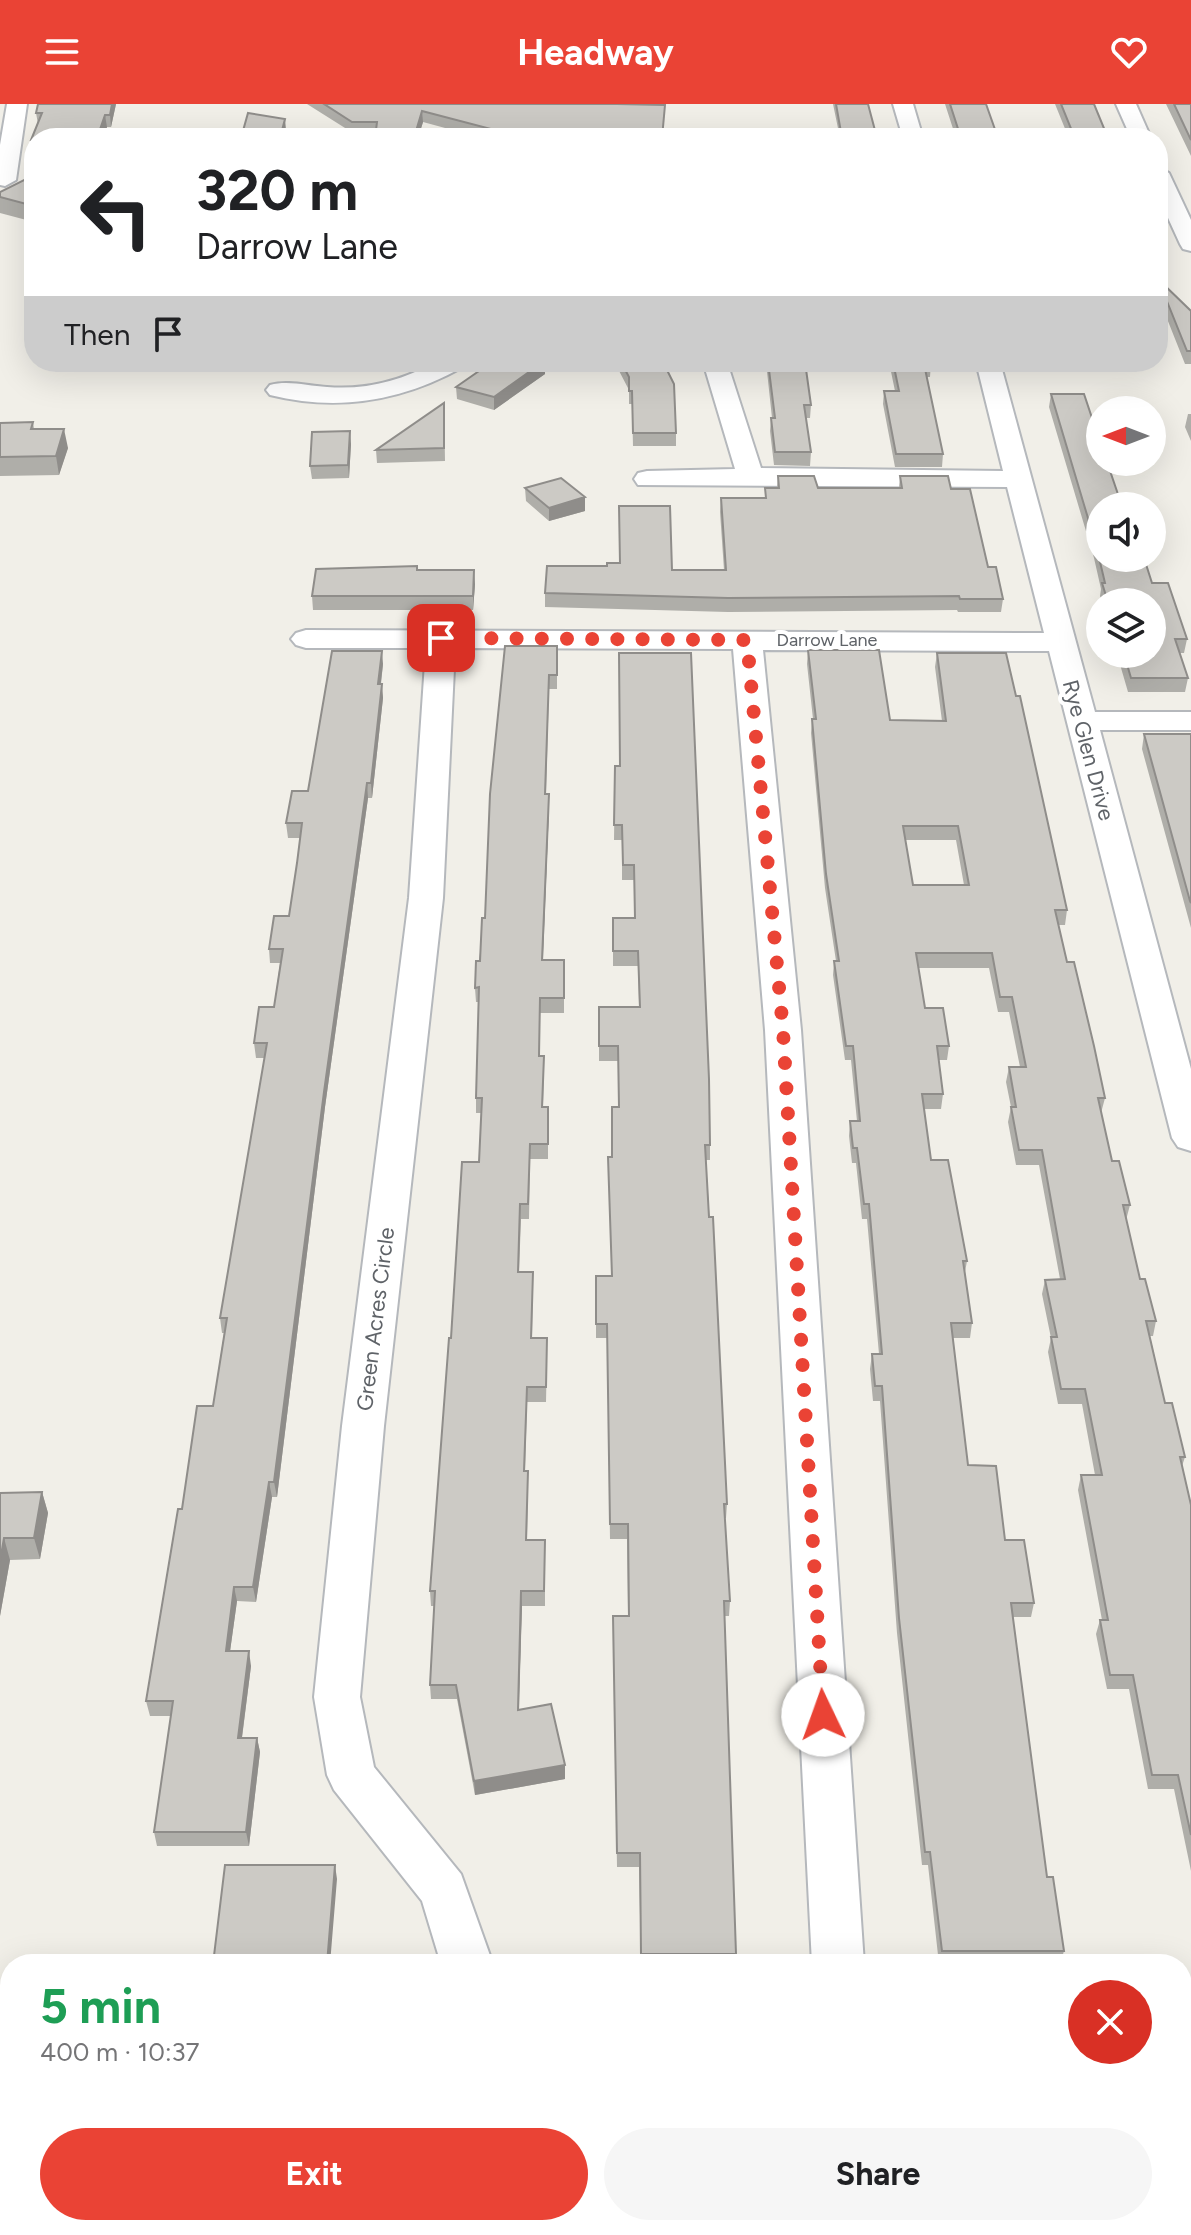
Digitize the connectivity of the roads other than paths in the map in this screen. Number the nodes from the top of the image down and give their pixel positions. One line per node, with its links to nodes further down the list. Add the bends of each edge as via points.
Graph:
1 (17, 104): 6 (street)
2 (903, 104): 4 (street)
3 (1126, 104): 5 (street)
4 (910, 128)
5 (1137, 128)
6 (5, 180)
7 (1168, 193): 8 (street)
8 (1189, 236)
9 (435, 372): 12 (street, via 396,392 359,397)
10 (718, 372): 13 (street)
11 (991, 372): 15 (street, Rye Glen Drive)
12 (279, 390)
13 (750, 476): 14 (street); 15 (street)
14 (647, 479)
15 (1018, 479): 19 (street, Rye Glen Drive)
16 (441, 638): 17 (street, Darrow Lane); 18 (street, Darrow Lane); 23 (street, Green Acres Circle, via 426,898 363,1426 337,1697 351,1775 443,1890)
17 (306, 639)
18 (747, 640): 19 (street, Darrow Lane); 24 (street, via 783,1030)
19 (1059, 642): 20 (street, Rye Glen Drive)
20 (1080, 721): 21 (street); 22 (street, Rye Glen Drive)
21 (1191, 721)
22 (1191, 1138)
23 (464, 1954)
24 (837, 1954)

